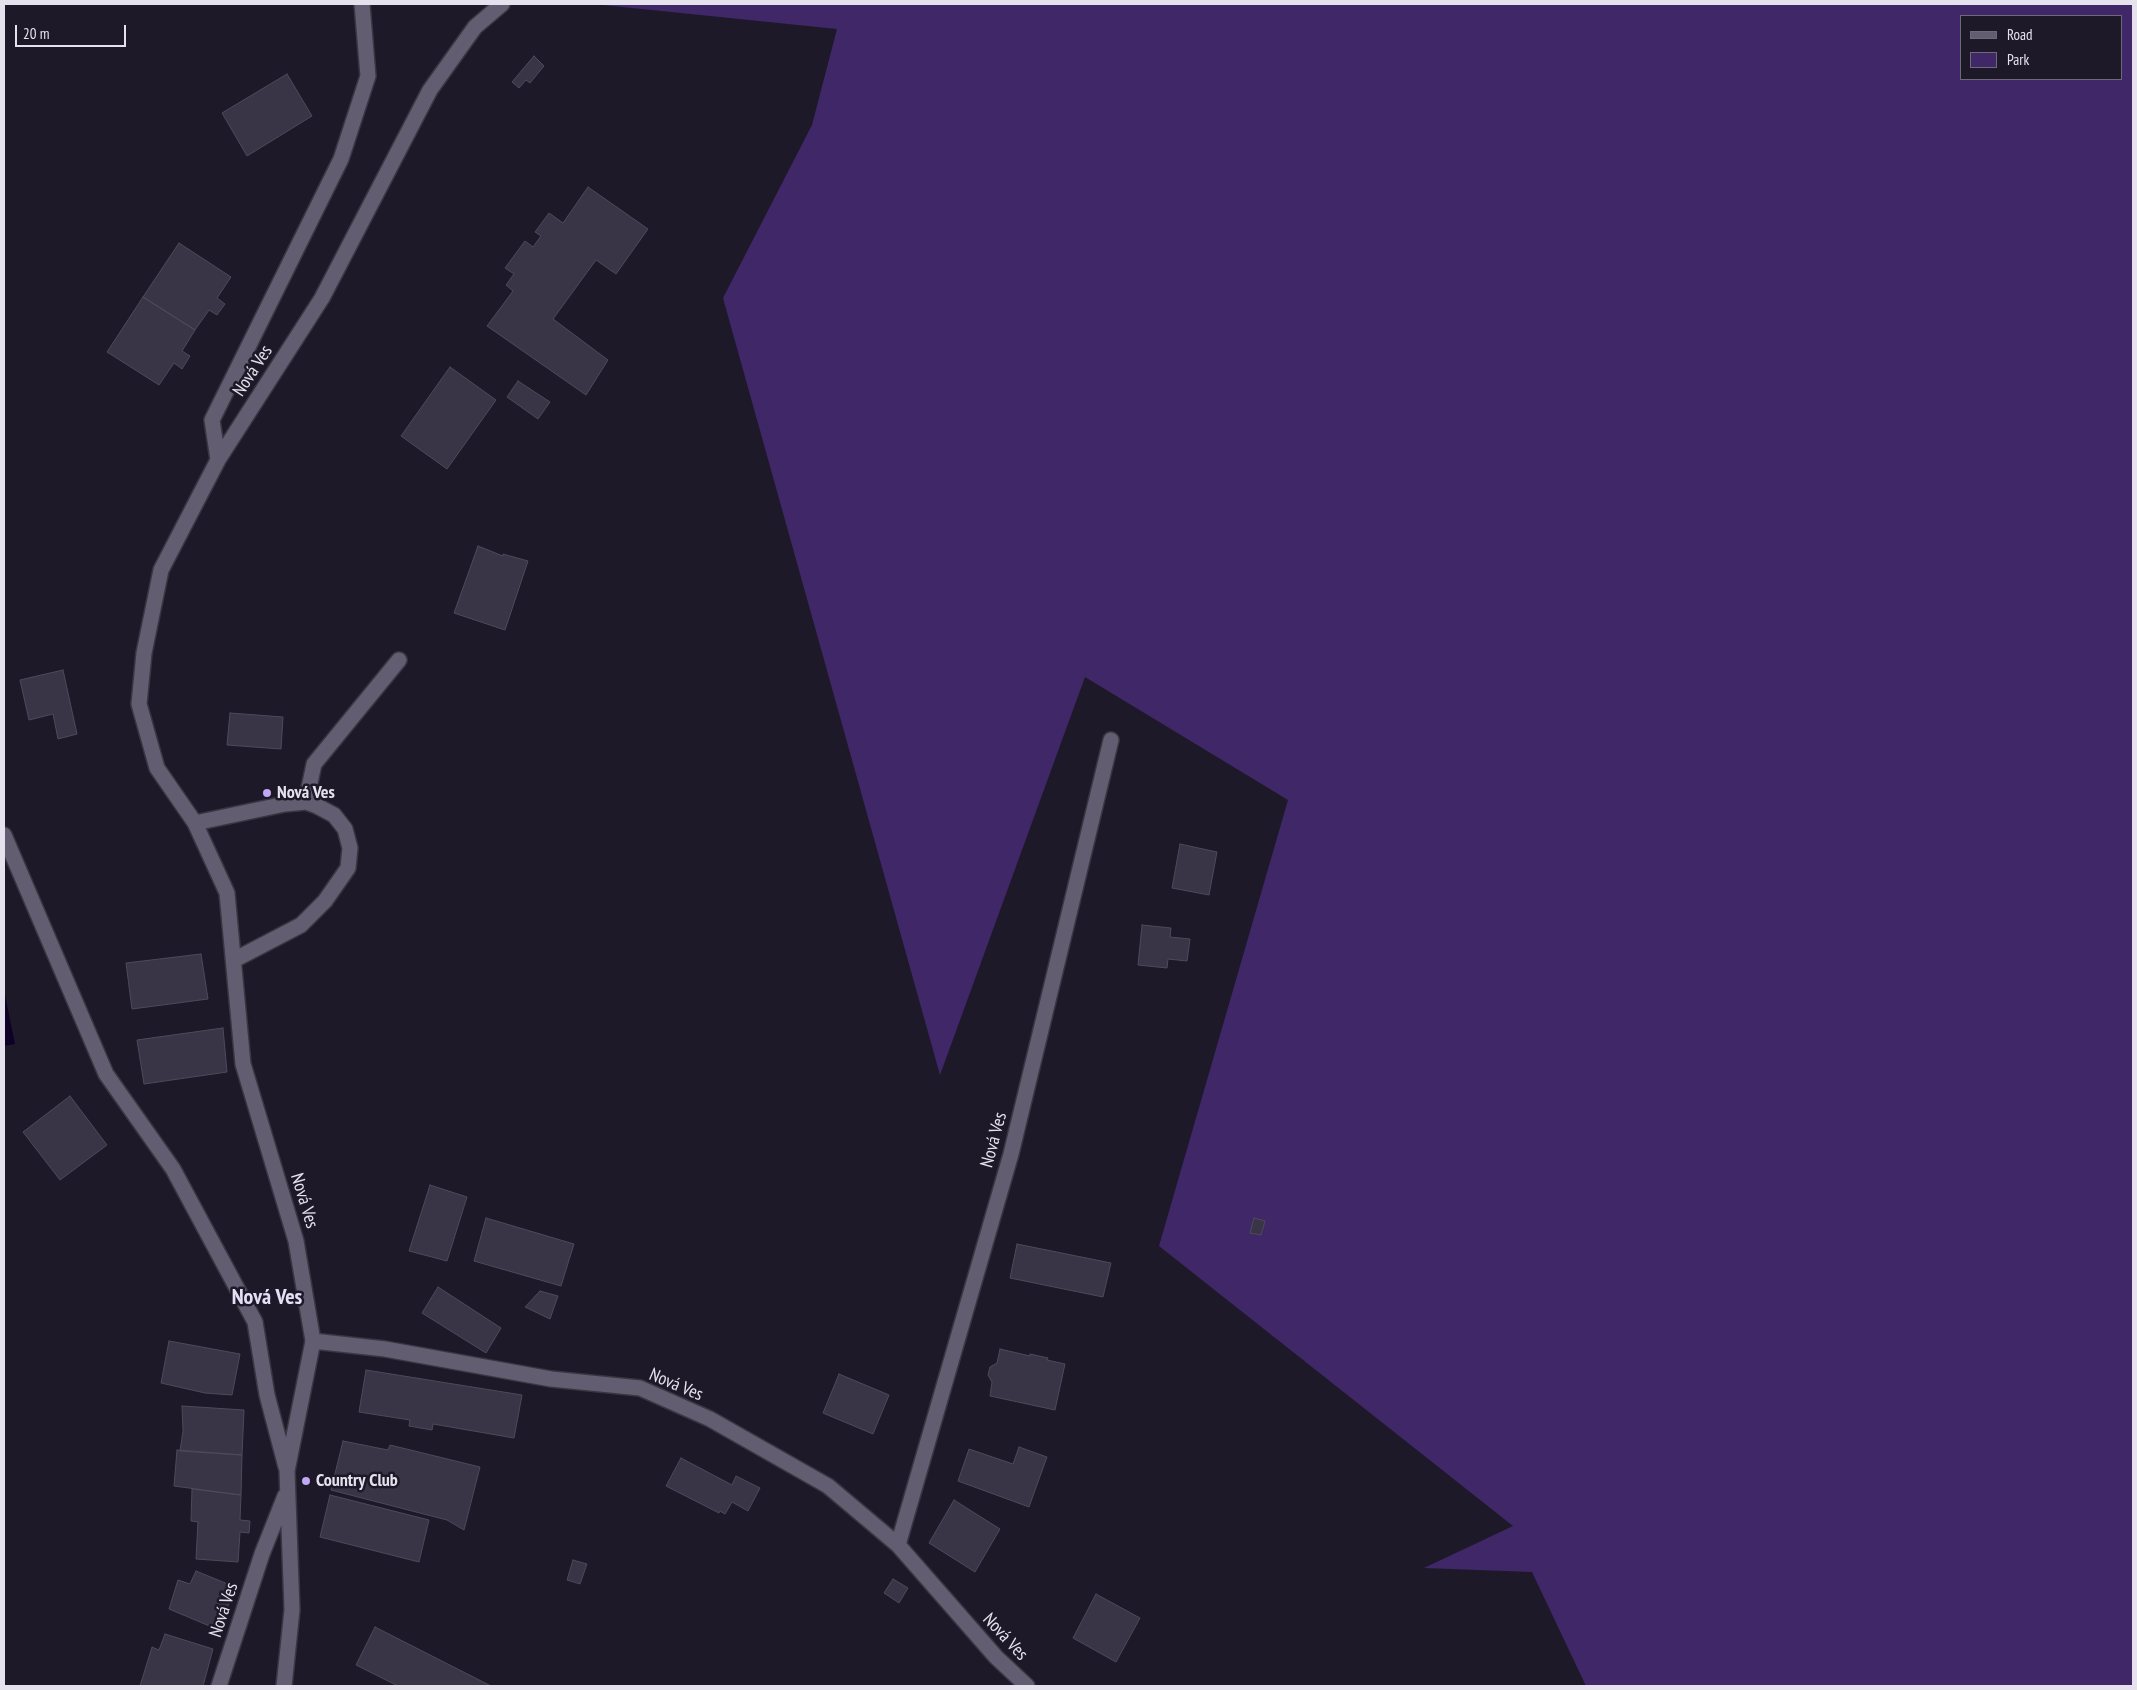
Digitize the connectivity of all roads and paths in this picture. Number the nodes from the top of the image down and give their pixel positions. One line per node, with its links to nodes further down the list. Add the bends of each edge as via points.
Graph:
1 (362, 4): 3 (street, via 368,76 341,160 212,420)
2 (502, 4): 3 (street, Nová Ves, via 475,27 430,90 322,298)
3 (218, 460): 7 (street, Nová Ves, via 162,570 144,653 139,704 158,768)
4 (399, 660): 6 (street, via 314,764)
5 (1111, 740): 13 (street, Nová Ves, via 1011,1154)
6 (306, 802): 7 (street); 9 (street, via 334,815 345,829 350,848 348,868 325,901 301,925)
7 (195, 823): 9 (street, Nová Ves, via 227,893)
8 (4, 835): 11 (street, Nová Ves, via 106,1074 174,1169 255,1322 267,1396)
9 (234, 960): 10 (street, Nová Ves, via 243,1064 296,1241)
10 (313, 1341): 11 (street, Nová Ves); 13 (street, Nová Ves, via 386,1349 551,1379 640,1388 710,1419 828,1486)
11 (287, 1471): 12 (street, Nová Ves)
12 (288, 1490): 14 (street, Nová Ves, via 262,1554); 15 (street, Nová Ves, via 292,1610)
13 (898, 1545): 16 (street, Nová Ves, via 996,1657)
14 (219, 1686)
15 (284, 1686)
16 (1027, 1686)

